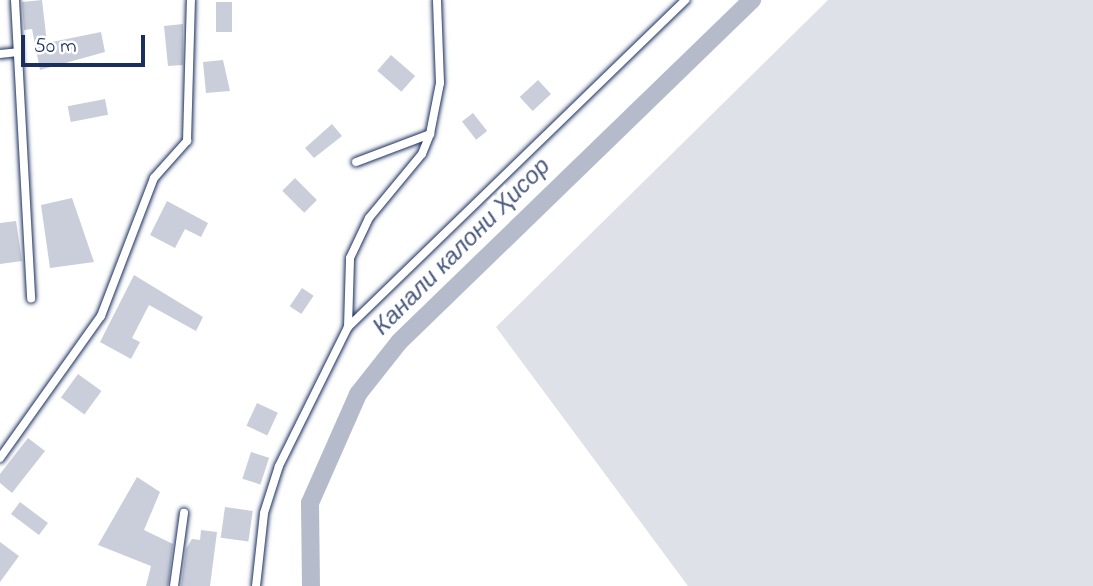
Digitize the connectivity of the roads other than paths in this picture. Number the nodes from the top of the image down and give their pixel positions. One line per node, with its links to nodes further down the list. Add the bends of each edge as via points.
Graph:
1 (15, 0): 5 (lane)
2 (191, 0): 11 (lane, via 187,141 154,178 101,316)
3 (437, 0): 7 (lane, via 440,83)
4 (685, 0): 10 (lane)
5 (18, 52): 6 (lane); 9 (lane)
6 (0, 54)
7 (430, 134): 8 (lane); 10 (lane, via 422,154 369,218 350,258)
8 (356, 162)
9 (31, 299)
10 (348, 327): 14 (lane, via 279,466 264,513)
11 (0, 458)
12 (184, 513): 13 (lane)
13 (174, 586)
14 (256, 586)

